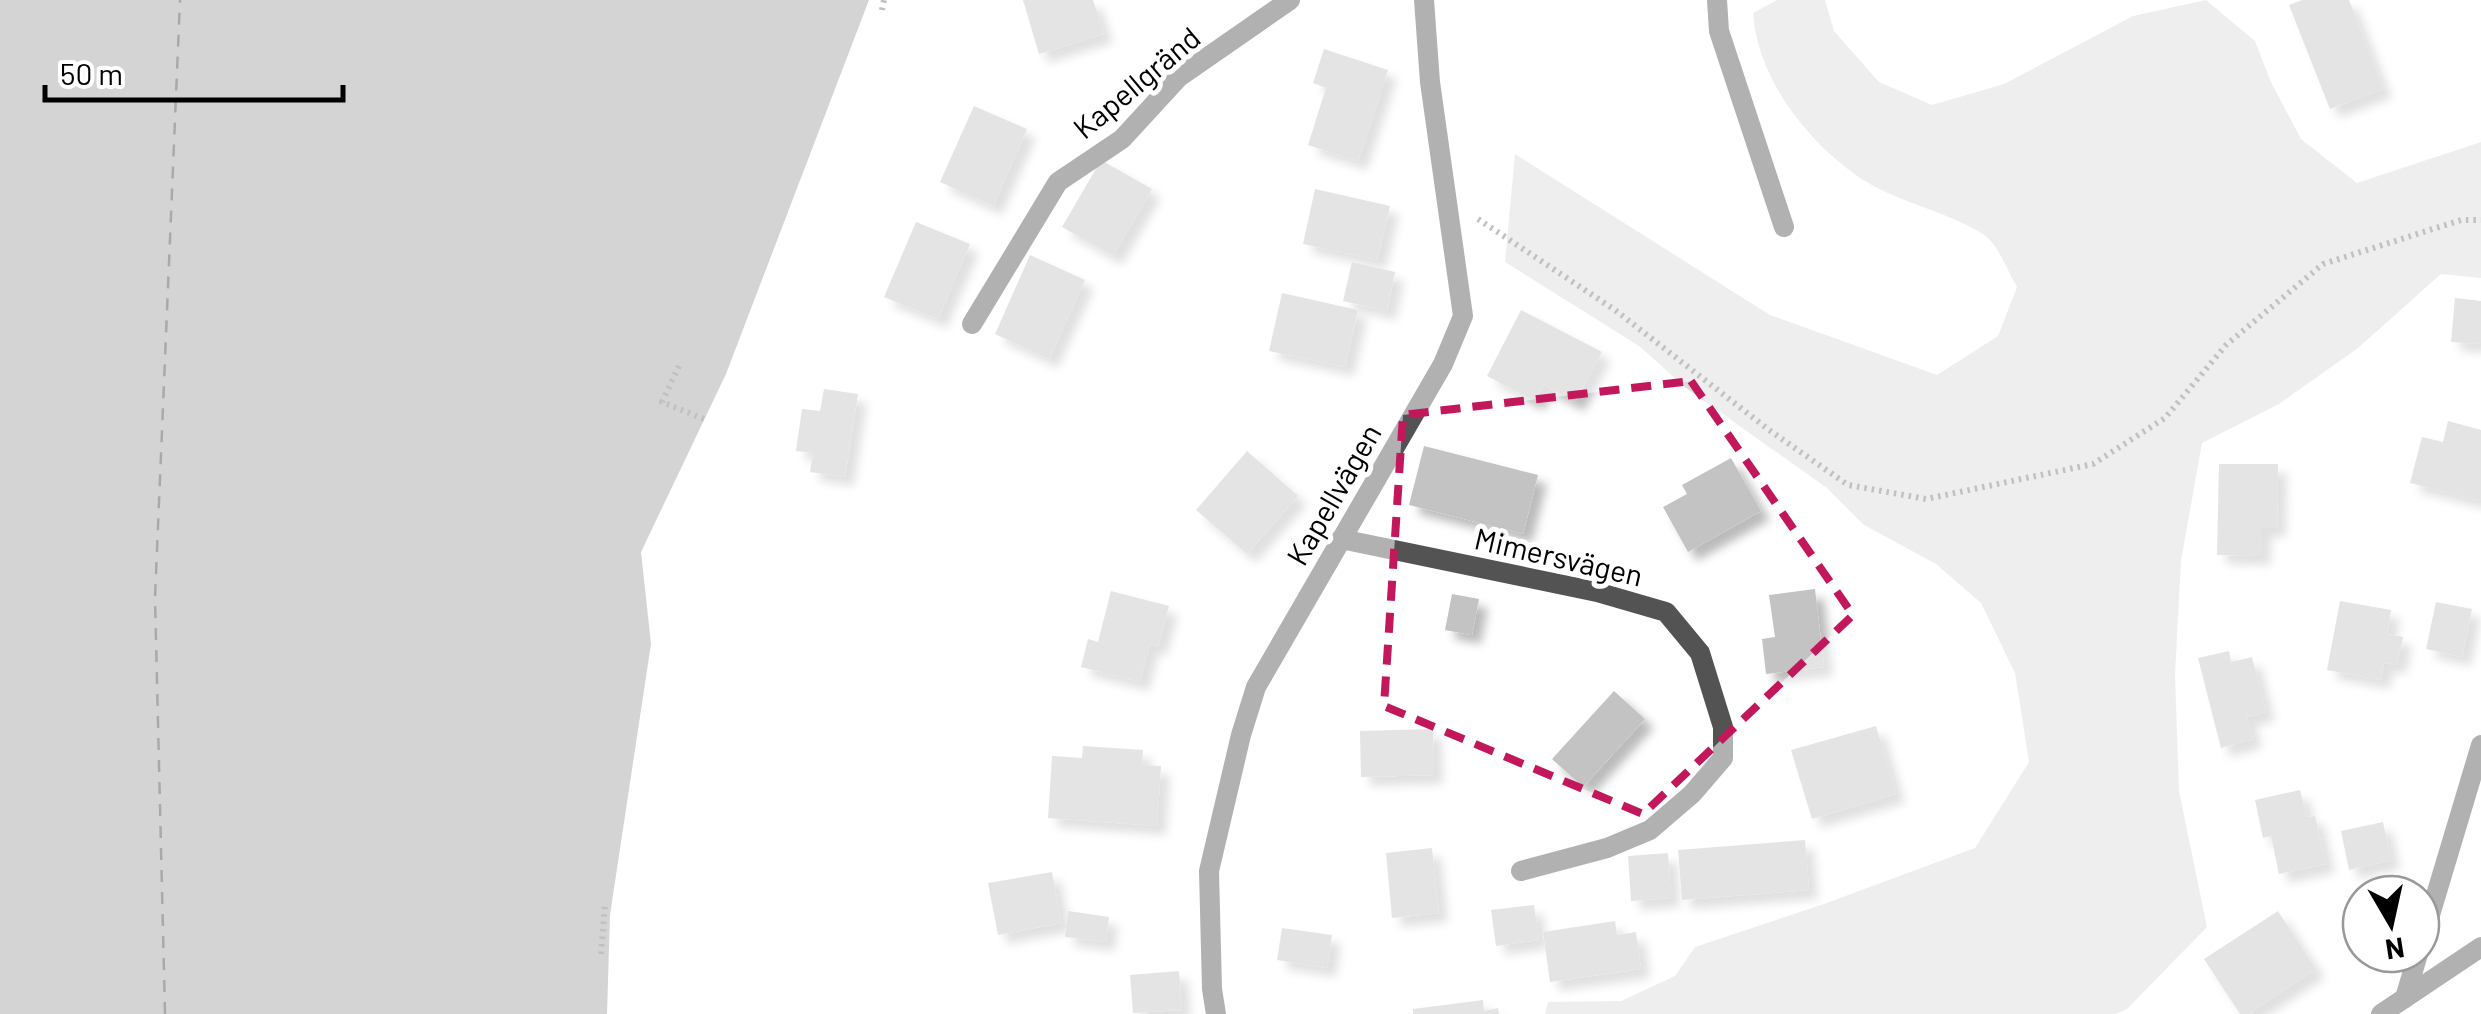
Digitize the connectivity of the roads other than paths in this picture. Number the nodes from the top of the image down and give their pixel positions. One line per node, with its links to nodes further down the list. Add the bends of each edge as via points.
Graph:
1 (1290, 0): 5 (street, Kapellgränd, via 1179,77 1122,139 1058,182)
2 (1424, 0): 6 (street, Kapellvägen, via 1463,316 1443,364)
3 (1717, 0): 4 (street, via 1720,32)
4 (1784, 227)
5 (972, 324)
6 (1341, 539): 8 (street, Mimersvägen, via 1666,612 1700,653 1723,727 1723,758 1650,830); 13 (street, Kapellvägen, via 1256,687 1241,736 1209,871)
7 (2481, 745): 9 (street)
8 (1521, 871)
9 (2441, 878)
10 (2481, 947): 12 (street)
11 (2412, 974): 12 (street)
12 (2405, 998): 14 (street)
13 (1216, 1014)
14 (2381, 1014)

